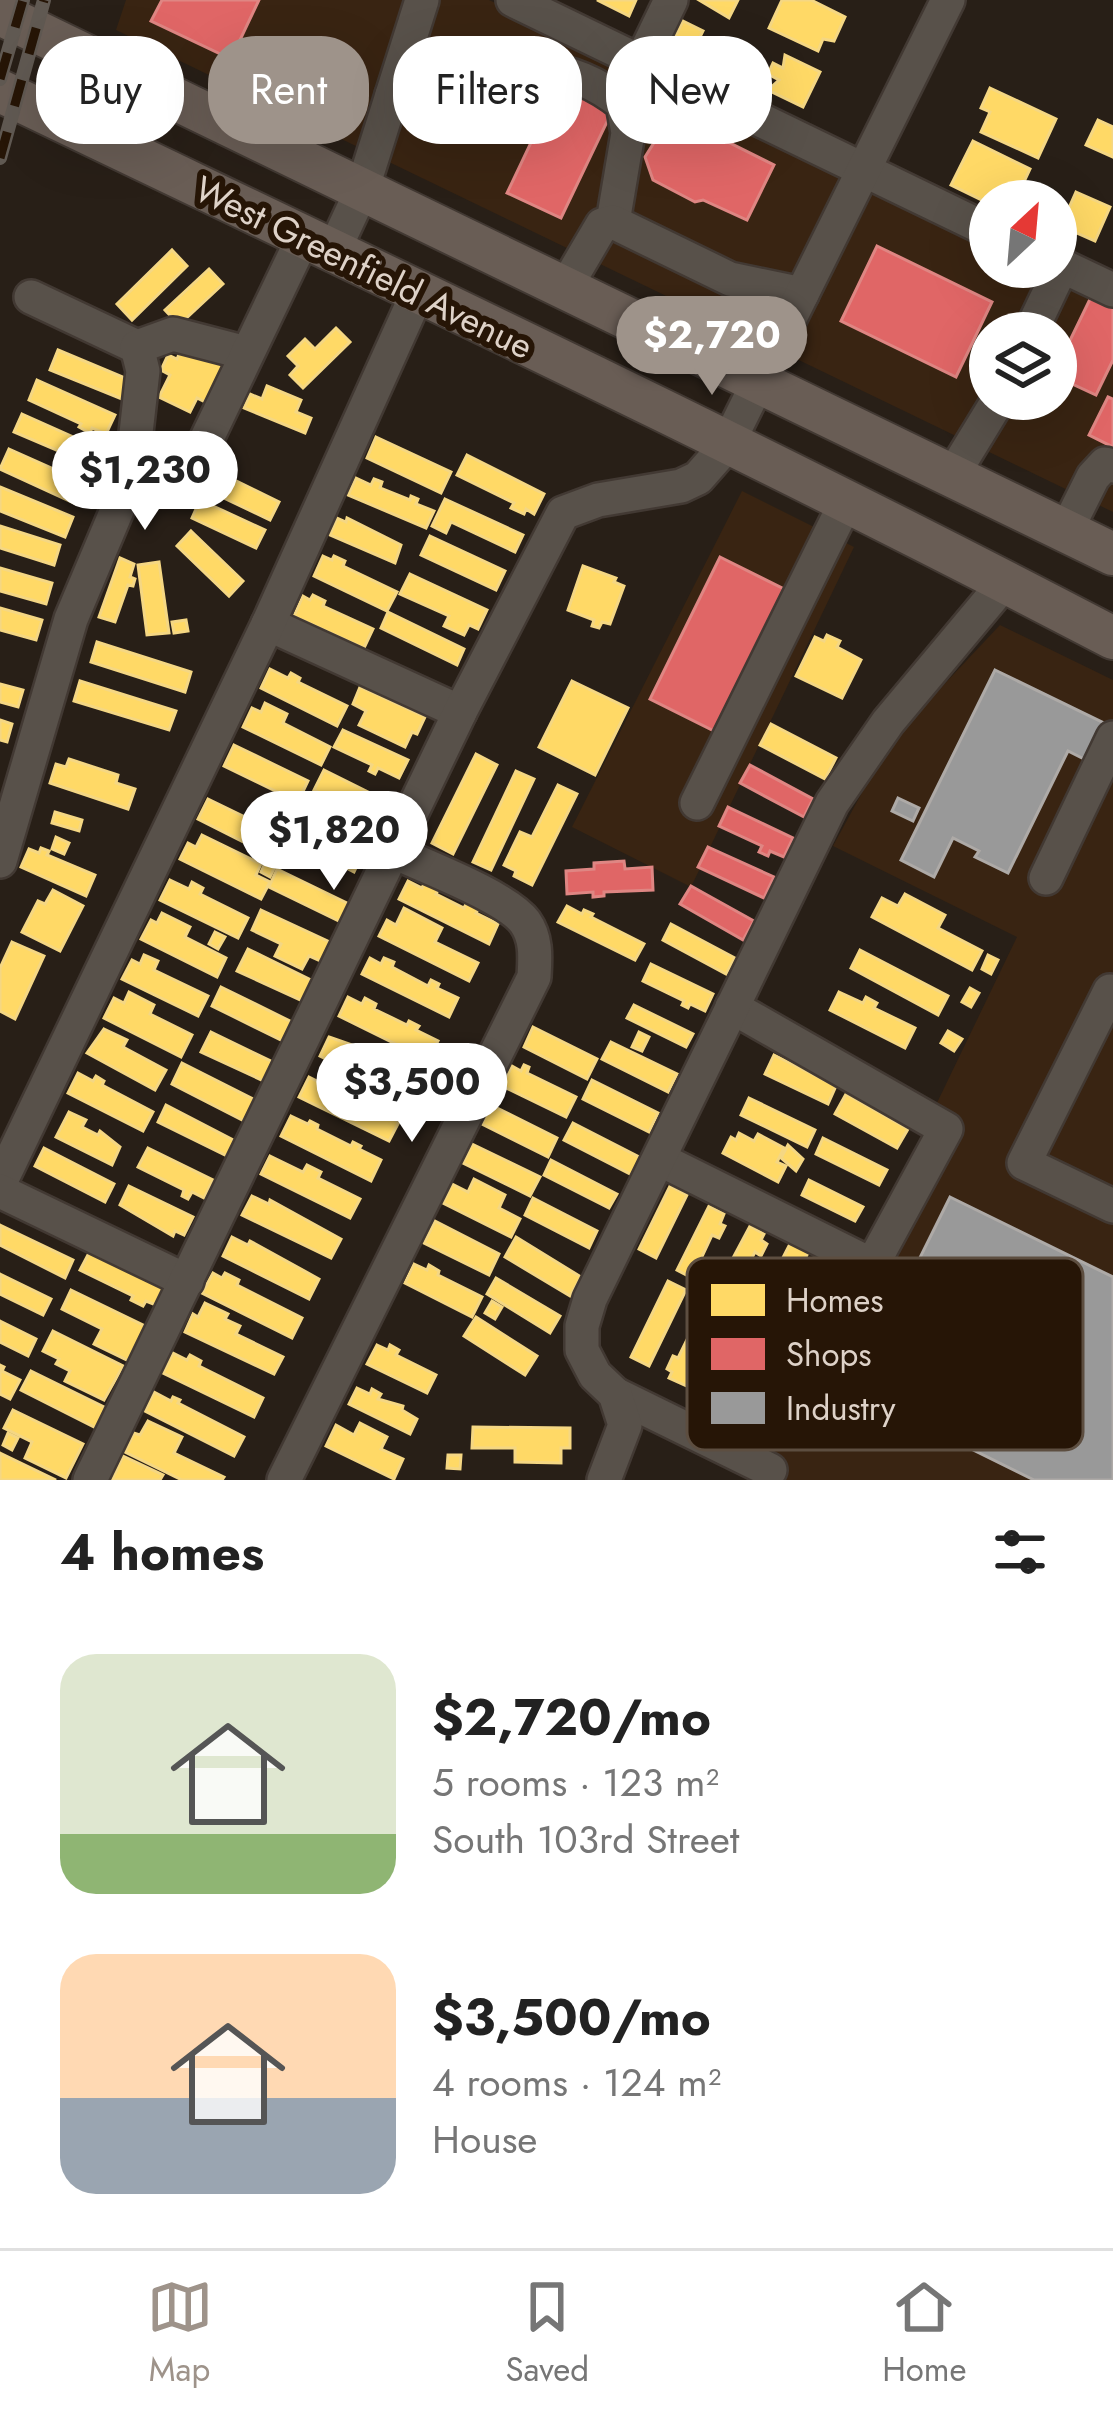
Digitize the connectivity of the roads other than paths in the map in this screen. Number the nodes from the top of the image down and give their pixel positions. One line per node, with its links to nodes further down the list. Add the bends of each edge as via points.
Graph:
1 (422, 0): 9 (street)
2 (513, 0): 7 (street)
3 (671, 0): 6 (street)
4 (948, 0): 11 (street)
5 (0, 14): 12 (main road, West Greenfield Avenue)
6 (654, 36)
7 (606, 45)
8 (0, 91): 15 (main road, West Greenfield Avenue)
9 (392, 95): 12 (street); 14 (street, via 484,101 537,67 603,88 623,104 628,133)
10 (772, 125): 11 (street)
11 (864, 170): 13 (street); 20 (street)
12 (362, 190): 15 (street); 17 (main road, West Greenfield Avenue)
13 (969, 221)
14 (613, 222): 17 (street, via 602,226); 20 (street, via 730,279)
15 (319, 243): 19 (main road, West Greenfield Avenue); 23 (street)
16 (1077, 273): 18 (street)
17 (566, 288): 24 (main road, West Greenfield Avenue)
18 (1113, 290)
19 (418, 292): 26 (main road, West Greenfield Avenue); 34 (street)
20 (802, 294): 24 (street)
21 (31, 297): 22 (street)
22 (137, 347): 23 (street, via 172,334); 29 (street, via 143,371)
23 (246, 353): 29 (street, via 197,459)
24 (759, 382): 26 (street); 28 (main road, West Greenfield Avenue)
25 (986, 420): 28 (street)
26 (727, 445): 30 (main road, West Greenfield Avenue); 36 (street, via 681,486 563,513)
27 (1109, 465): 31 (street, via 1094,477)
28 (952, 476): 31 (main road, West Greenfield Avenue)
29 (131, 477): 40 (street, via 71,619)
30 (846, 502): 33 (main road, West Greenfield Avenue); 38 (street)
31 (1066, 531): 32 (main road, West Greenfield Avenue)
32 (1113, 554)
33 (1005, 582): 35 (main road, West Greenfield Avenue); 43 (street, via 832,803)
34 (268, 624): 36 (street); 45 (street)
35 (1113, 638)
36 (460, 712): 39 (street)
37 (1113, 738): 41 (street)
38 (698, 803)
39 (392, 851): 49 (street); 55 (street, via 508,906 526,923 536,950 534,977)
40 (0, 861)
41 (1046, 878)
42 (1113, 992): 46 (street, via 1024,1163)
43 (731, 1007): 44 (street); 48 (street, via 946,1129)
44 (659, 1159): 47 (street); 50 (street, via 582,1326 582,1350)
45 (0, 1187): 49 (street)
46 (1113, 1207)
47 (860, 1258)
48 (875, 1258)
49 (187, 1281): 54 (street)
50 (615, 1394): 51 (street); 56 (street, via 626,1425)
51 (687, 1429)
52 (729, 1450): 53 (street)
53 (770, 1470)
54 (90, 1480)
55 (284, 1480)
56 (604, 1480)

